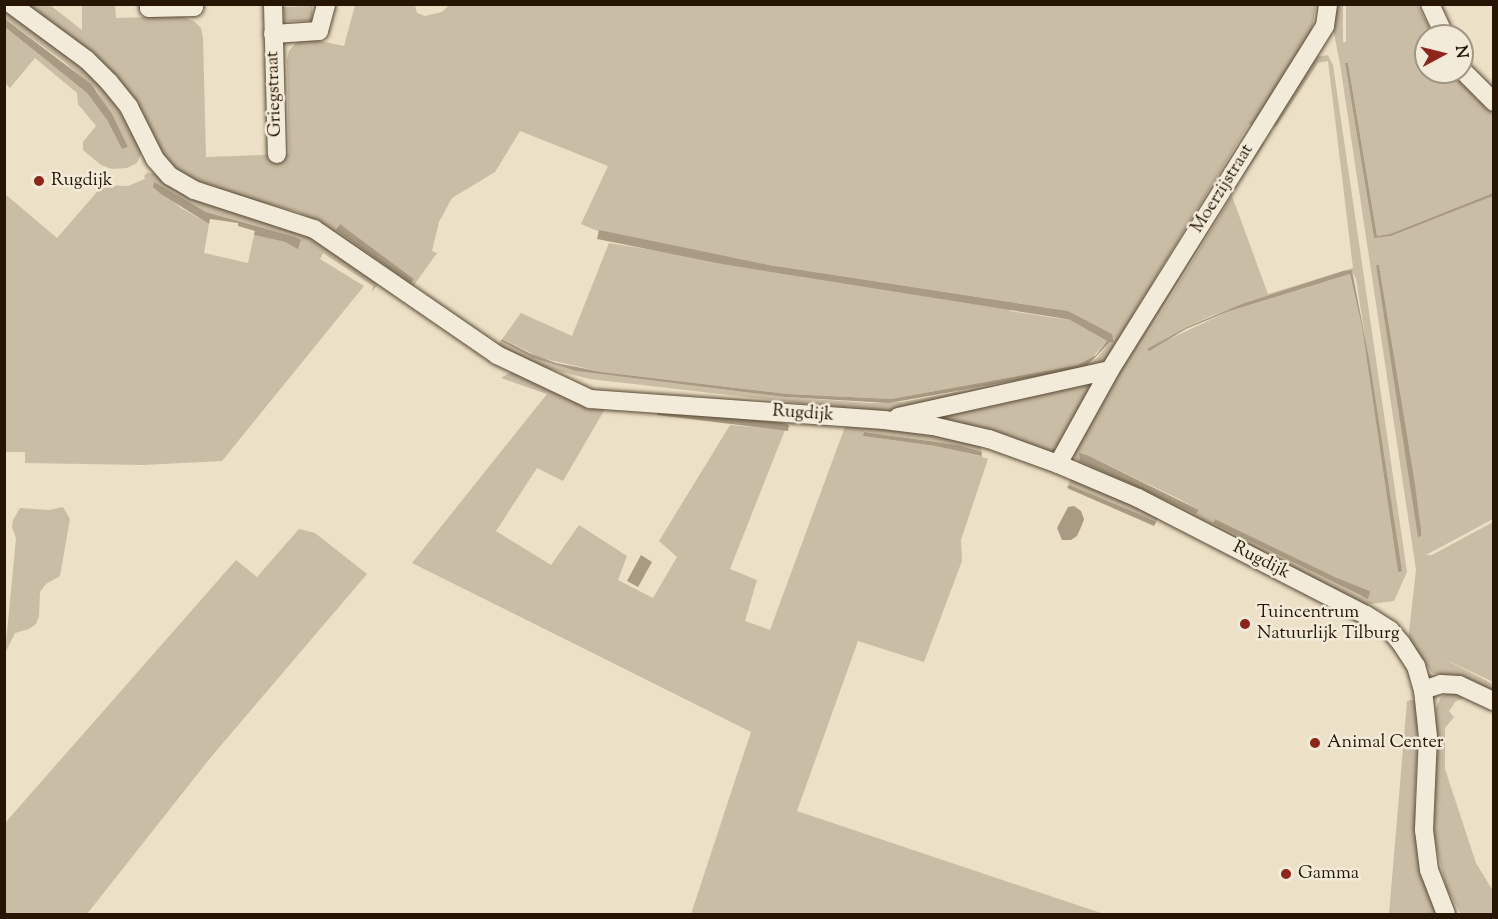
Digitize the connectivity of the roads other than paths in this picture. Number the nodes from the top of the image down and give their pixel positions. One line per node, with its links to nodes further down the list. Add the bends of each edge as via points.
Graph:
1 (11, 4): 14 (street, Rugdijk, via 87,60 109,82 129,107 155,159 170,176 194,190 314,229 497,356 590,399)
2 (149, 4): 3 (street, via 149,8)
3 (194, 4)
4 (273, 4): 9 (street, Griegstraat)
5 (326, 4): 9 (street, Griegstraat, via 319,31)
6 (1328, 4): 13 (street, Moerzijstraat, via 1325,26)
7 (1430, 4): 8 (street)
8 (1439, 24)
9 (273, 34): 12 (street, Griegstraat)
10 (1474, 82): 11 (street)
11 (1494, 102)
12 (277, 154)
13 (1110, 370): 14 (street); 15 (street, Moerzijstraat)
14 (884, 420): 15 (street, Rugdijk, via 989,439)
15 (1058, 464): 16 (street, Rugdijk, via 1138,498 1366,615 1390,630 1401,643 1416,666)
16 (1423, 690): 17 (street, via 1441,684 1459,685); 18 (street, Rugdijk, via 1428,737 1424,830 1429,870)
17 (1494, 701)
18 (1446, 915)

